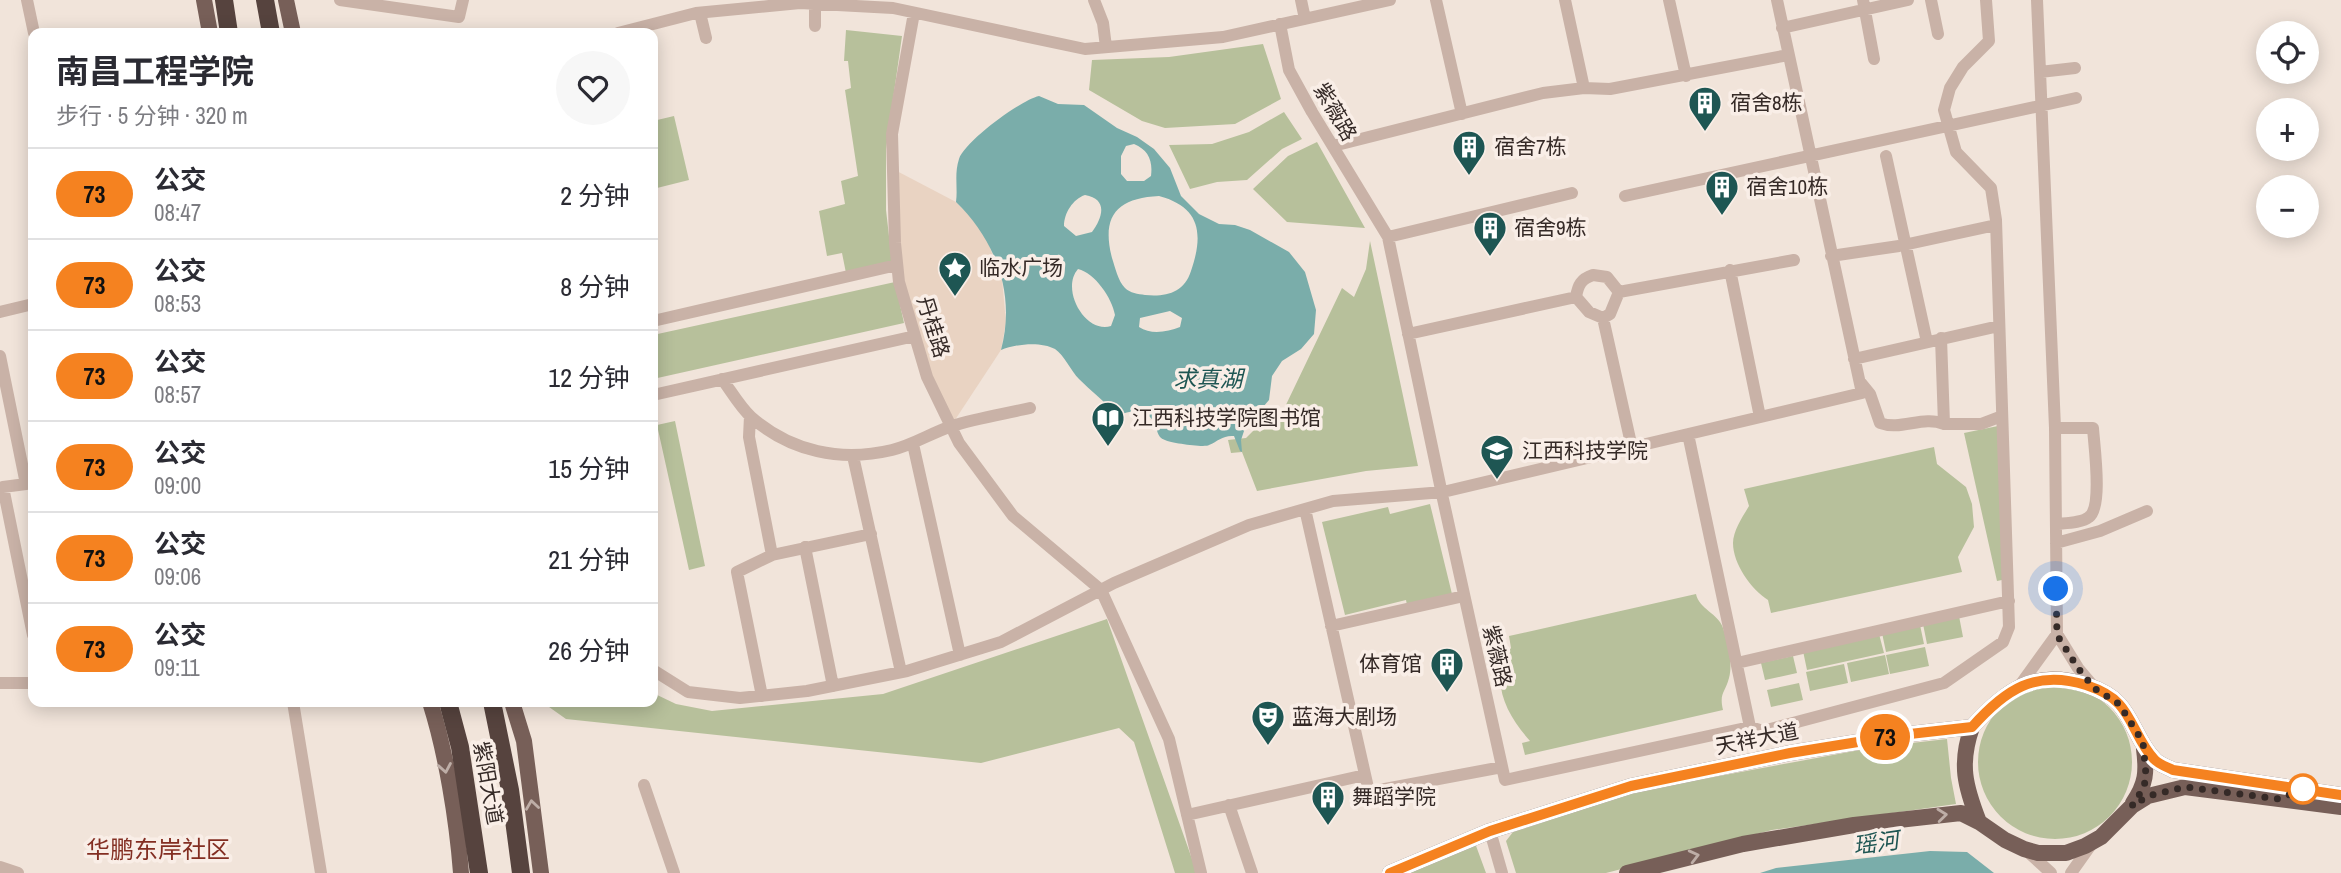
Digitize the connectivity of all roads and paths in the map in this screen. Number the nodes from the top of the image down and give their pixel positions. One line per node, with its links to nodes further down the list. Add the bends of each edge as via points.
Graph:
1 (27, 0): 26 (street)
2 (204, 0): 27 (main road)
3 (224, 0): 28 (highway)
4 (265, 0): 29 (highway)
5 (286, 0): 30 (main road)
6 (340, 0): 7 (street, via 460,17)
7 (463, 0)
8 (1094, 0): 35 (street)
9 (1301, 0): 23 (street)
10 (1388, 0): 23 (street)
11 (1436, 0): 44 (street)
12 (1565, 0): 41 (street)
13 (1669, 0): 40 (street)
14 (1777, 0): 32 (street)
15 (1908, 0): 20 (street)
16 (1931, 0): 33 (street)
17 (1986, 0): 45 (street, via 1989,41 1950,88 1944,110)
18 (2037, 0): 39 (street)
19 (815, 4): 21 (street); 22 (street); 25 (street)
20 (1864, 5): 32 (street); 37 (street)
21 (700, 13): 31 (street); 34 (street)
22 (914, 13): 35 (street, via 1085,49); 56 (street, 丹桂路, via 892,134)
23 (1305, 19): 24 (street)
24 (1280, 24): 35 (street, via 1223,37); 46 (street, 紫薇路, via 1289,70)
25 (815, 26)
26 (33, 28)
27 (209, 28)
28 (228, 28)
29 (270, 28)
30 (292, 28)
31 (638, 28)
32 (1782, 28): 36 (street)
33 (1938, 34)
34 (706, 38)
35 (1106, 47)
36 (1788, 55): 40 (street); 48 (street)
37 (1874, 59)
38 (2075, 68): 39 (street)
39 (2040, 72): 43 (street)
40 (1685, 76): 41 (street, via 1610,89)
41 (1584, 88): 44 (street, via 1543,93)
42 (2076, 98): 43 (street)
43 (2040, 104): 45 (street); 80 (street)
44 (1462, 114): 46 (street)
45 (1948, 124): 48 (street); 51 (street, via 1956,152 1991,188)
46 (1333, 146): 52 (street, 紫薇路)
47 (1886, 156): 53 (street)
48 (1810, 157): 50 (street); 54 (street)
49 (1572, 194): 52 (street)
50 (1625, 197)
51 (1996, 225): 53 (street); 64 (street)
52 (1388, 237): 65 (street, 紫薇路)
53 (1905, 245): 54 (street); 68 (street)
54 (1831, 256): 70 (street)
55 (1794, 260): 57 (street)
56 (897, 265): 63 (street); 66 (street, 丹桂路)
57 (1730, 270): 58 (street); 77 (street)
58 (1619, 292): 59 (street, via 1607,277 1593,275 1584,278); 62 (street, via 1610,314)
59 (1576, 297): 62 (street, via 1589,312); 65 (street)
60 (28, 305): 61 (street)
61 (0, 312)
62 (1603, 318): 83 (street)
63 (658, 320)
64 (1999, 326): 67 (street); 76 (street)
65 (1408, 334): 85 (street, 紫薇路)
66 (915, 336): 71 (street); 79 (street, 丹桂路)
67 (1941, 338): 68 (street); 78 (street)
68 (1927, 342): 70 (street)
69 (0, 356): 96 (street, via 26,484 4,487)
70 (1854, 359): 72 (street)
71 (722, 379): 73 (street); 75 (street)
72 (1859, 381): 77 (street, via 1861,393); 78 (street, via 1870,394 1880,424 1889,427 1934,420)
73 (658, 394)
74 (1030, 408): 79 (street)
75 (750, 416): 84 (street, via 786,442 818,453); 92 (street)
76 (2002, 416): 78 (street, via 1981,424); 95 (street)
77 (1760, 417): 81 (street)
78 (1944, 424)
79 (951, 426): 82 (street); 93 (street, 丹桂路, via 1013,516)
80 (2055, 428): 88 (street); 88 (street, via 2093,428 2097,498 2088,519)
81 (1688, 434): 83 (street); 100 (street)
82 (912, 444): 84 (street); 99 (street)
83 (1632, 448): 85 (street)
84 (853, 456): 89 (street)
85 (1441, 491): 86 (street, via 1334,501); 94 (street, 紫薇路)
86 (1305, 509): 93 (street, via 1249,524); 97 (street)
87 (2147, 511): 90 (street)
88 (2056, 524): 90 (street)
89 (870, 534): 91 (street); 101 (street)
90 (2056, 543): 98 (street)
91 (804, 547): 92 (street); 105 (street)
92 (772, 555): 108 (street, via 737,572)
93 (1101, 590): 99 (street, via 1001,642); 124 (street, via 1169,740)
94 (1464, 596): 97 (street); 117 (street, 紫薇路)
95 (2009, 600): 100 (street); 114 (street, via 2010,627 2003,642 1944,683 1763,731)
96 (28, 609)
97 (1331, 626): 118 (street)
98 (2057, 635): 106 (street); 107 (street)
99 (960, 655): 101 (street)
100 (1737, 663): 114 (street)
101 (901, 672): 105 (street)
102 (658, 673): 108 (street, via 688,692)
103 (0, 683): 104 (street)
104 (28, 683)
105 (833, 686): 108 (street)
106 (2017, 688): 107 (main road, via 2038,679 2067,679); 115 (main road)
107 (2094, 688): 116 (main road, via 2119,704)
108 (762, 696)
109 (294, 707): 131 (street)
110 (432, 707): 132 (main road, one-way to 132)
111 (449, 707): 133 (highway, 紫阳大道)
112 (493, 707): 134 (highway, 紫阳大道)
113 (514, 707): 135 (main road, one-way to 113, via 524,741)
114 (1751, 727): 117 (street, via 1506,780)
115 (1972, 727): 125 (main road, via 1965,747 1964,774); 126 (main road, 天祥大道, via 1790,753 1631,786)
116 (2143, 742): 120 (main road, via 2154,760 2173,770); 122 (main road, via 2144,787)
117 (1502, 767): 118 (street, via 1369,792)
118 (1365, 775): 121 (street)
119 (644, 785): 136 (street)
120 (2341, 795)
121 (1230, 805): 124 (street); 138 (street)
122 (2132, 806): 123 (main road, via 2148,796 2185,787); 127 (main road)
123 (2341, 807)
124 (1187, 815): 137 (street)
125 (1979, 822): 128 (main road); 141 (main road, one-way to 125, via 1743,844 1854,825 1961,813)
126 (1490, 831): 139 (main road, 天祥大道); 140 (street)
127 (2094, 841): 128 (main road, via 2066,853); 143 (street)
128 (2024, 849): 142 (street)
129 (0, 867): 130 (street)
130 (18, 873)
131 (321, 873)
132 (461, 873)
133 (479, 873)
134 (521, 873)
135 (541, 873)
136 (674, 873)
137 (1201, 873)
138 (1252, 873)
139 (1390, 873)
140 (1502, 873)
141 (1627, 873)
142 (2051, 873)
143 (2071, 873)

